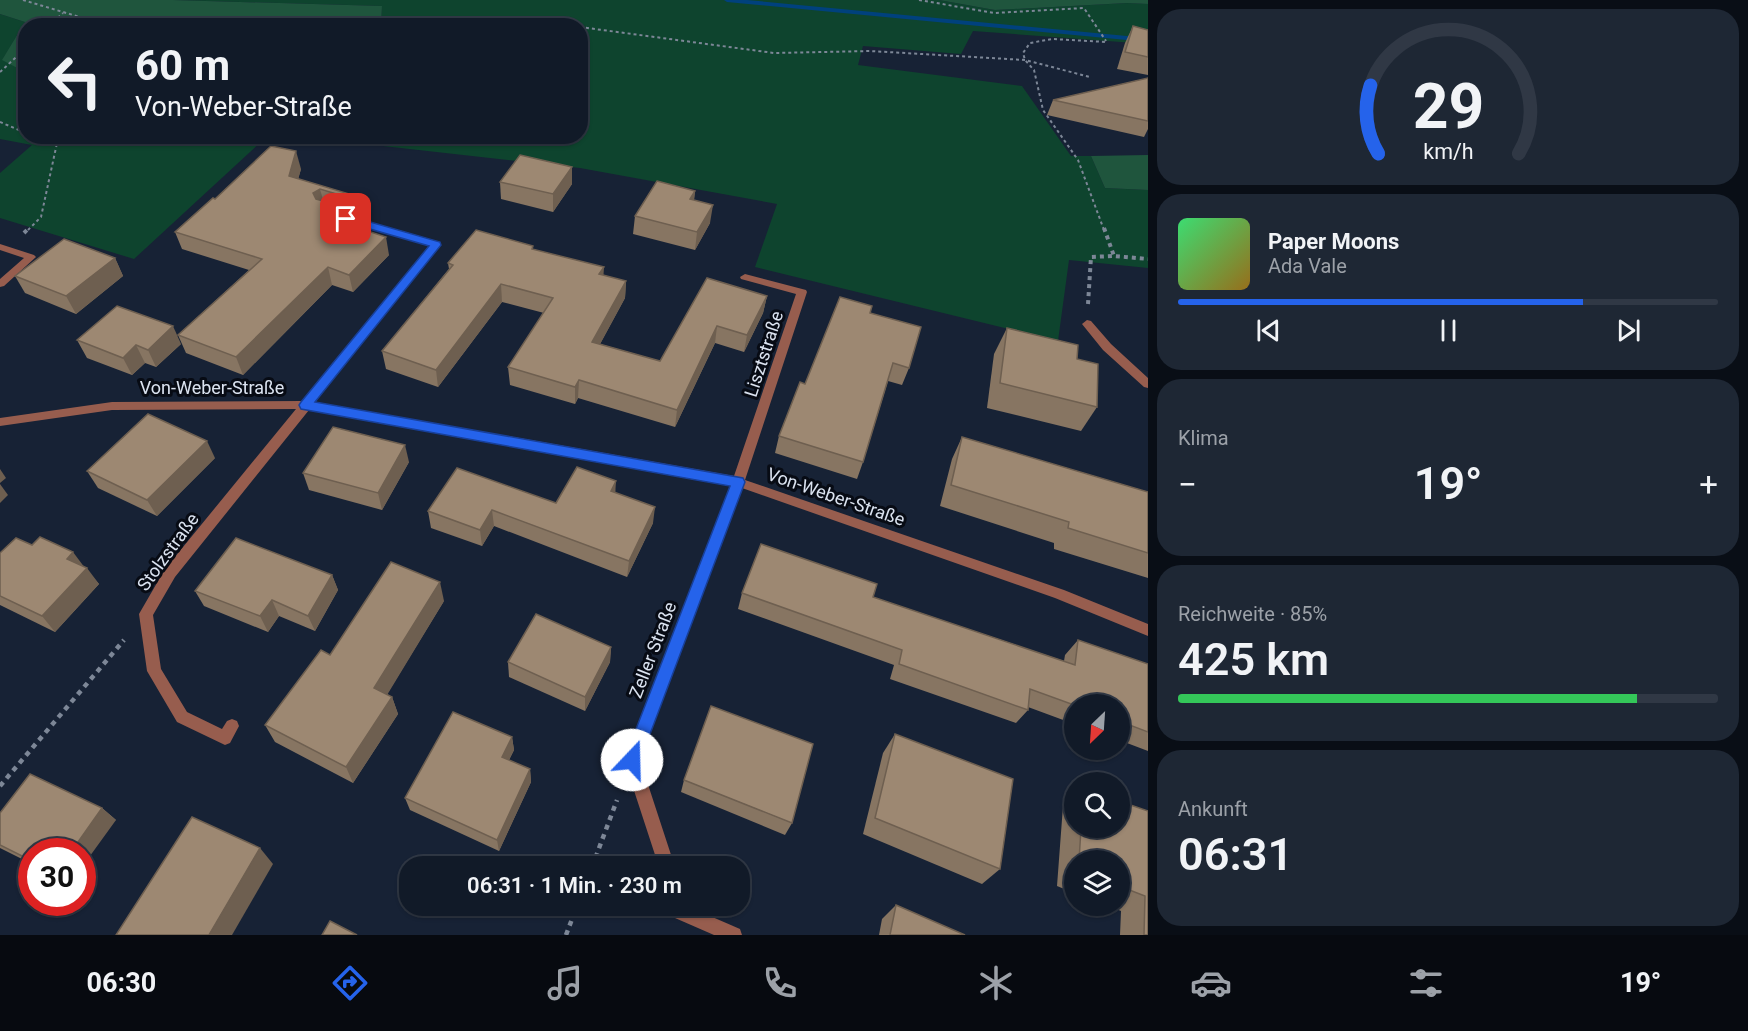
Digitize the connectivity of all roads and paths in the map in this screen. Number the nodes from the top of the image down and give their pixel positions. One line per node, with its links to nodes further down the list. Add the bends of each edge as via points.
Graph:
1 (23, 0): 3 (path)
2 (919, 0): 8 (path, via 994,13 1084,8 1106,42 1052,39 1030,43 1023,52)
3 (63, 12): 4 (path); 5 (path)
4 (57, 18)
5 (84, 18)
6 (588, 28): 8 (path, via 774,53 870,51)
7 (18, 55): 9 (path)
8 (1024, 60): 10 (path); 16 (path, via 1034,70 1043,110 1078,160)
9 (0, 72)
10 (1090, 77)
11 (0, 122): 12 (path)
12 (18, 130)
13 (57, 144): 15 (path, via 41,217)
14 (324, 212): 22 (street, Stolzstraße, via 436,245)
15 (4, 248): 19 (street, via 31,257)
16 (1114, 256): 17 (path); 20 (path, via 1091,257)
17 (1148, 259)
18 (745, 277): 24 (street, Lisztstraße, via 802,292)
19 (0, 284)
20 (1087, 324): 21 (street)
21 (1148, 384)
22 (306, 405): 23 (street, Von-Weber-Straße, via 112,406); 24 (street, Von-Weber-Straße); 25 (street, Stolzstraße, via 170,573)
23 (0, 422)
24 (738, 482): 26 (street, Von-Weber-Straße, via 1059,594); 28 (street, Zeller Straße)
25 (146, 614): 27 (street, Stolzstraße, via 154,671 182,717 225,738); 29 (path)
26 (1148, 630)
27 (232, 726)
28 (632, 760): 30 (path); 31 (street)
29 (0, 786)
30 (596, 856)
31 (663, 856)
32 (573, 916): 34 (path)
33 (690, 916): 35 (street)
34 (566, 935)
35 (734, 935)

